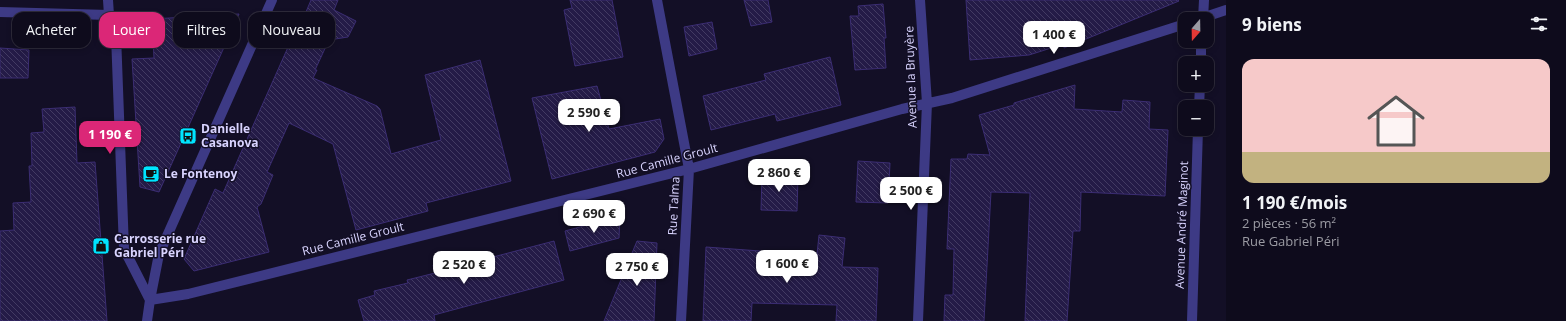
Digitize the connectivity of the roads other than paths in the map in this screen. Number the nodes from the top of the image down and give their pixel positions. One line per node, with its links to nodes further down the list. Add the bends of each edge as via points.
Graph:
1 (108, 0): 8 (street)
2 (272, 0): 17 (street, via 159,254)
3 (657, 0): 16 (street, Rue Talma)
4 (920, 0): 14 (street, Avenue la Bruyère)
5 (1204, 0): 9 (street)
6 (1226, 10): 10 (street)
7 (0, 12): 11 (street)
8 (109, 12)
9 (1202, 12)
10 (1214, 14)
11 (99, 15)
12 (1178, 26): 14 (street, Rue Camille Groult, via 952,98)
13 (116, 48): 17 (street, via 124,249)
14 (927, 103): 16 (street, Rue Camille Groult); 20 (street, Avenue la Bruyère)
15 (1198, 136): 21 (street, Avenue André Maginot)
16 (689, 170): 17 (street, Rue Camille Groult, via 188,294); 19 (street, Rue Talma)
17 (150, 300): 18 (street)
18 (148, 321)
19 (682, 321)
20 (918, 321)
21 (1192, 321)

